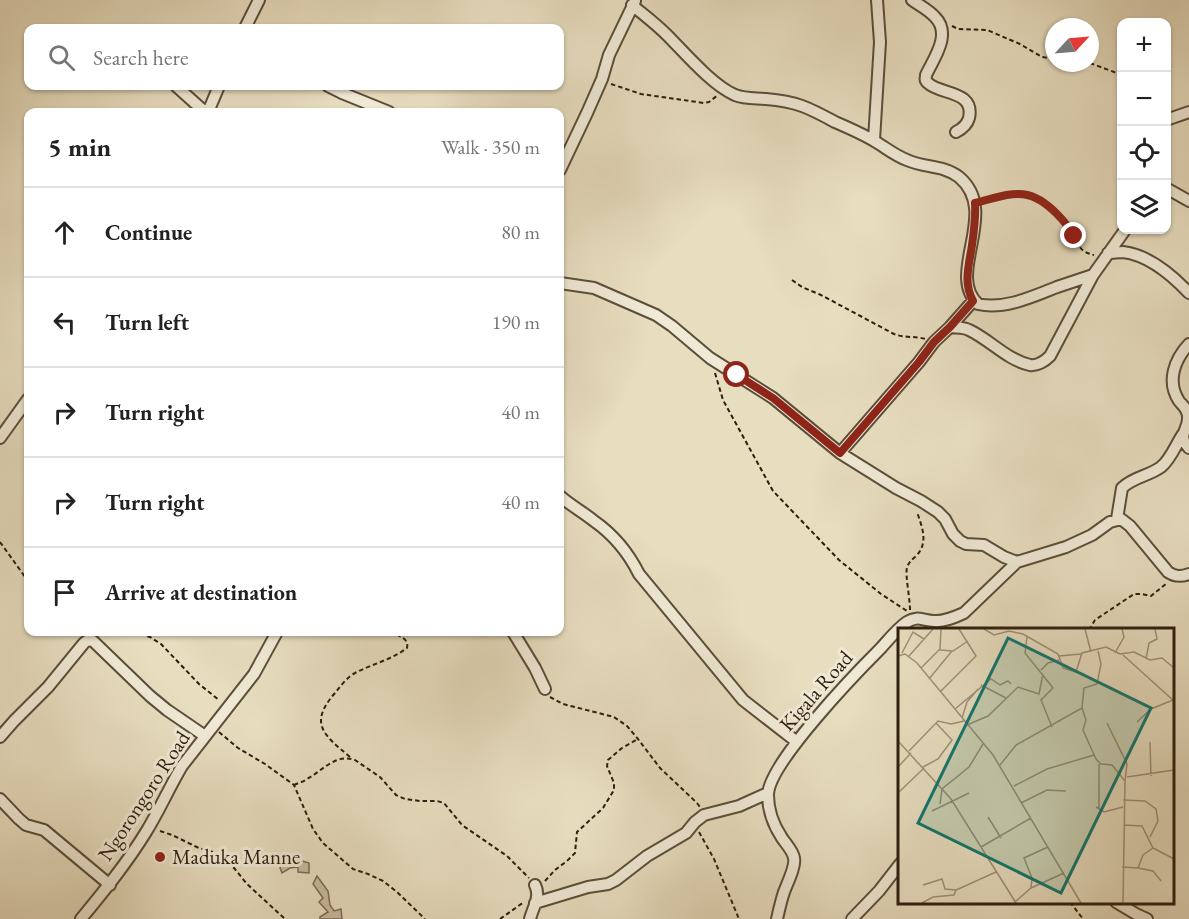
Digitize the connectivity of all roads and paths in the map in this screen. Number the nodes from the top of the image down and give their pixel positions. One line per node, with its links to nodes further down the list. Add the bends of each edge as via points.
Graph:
1 (259, 0): 6 (street)
2 (878, 0): 22 (street, via 880,42)
3 (912, 0): 5 (street)
4 (634, 3): 10 (street); 11 (street)
5 (939, 20): 7 (path, via 958,28 987,30); 20 (street, via 941,44 925,78 969,106 969,120)
6 (247, 24)
7 (1045, 58)
8 (1099, 66): 9 (path)
9 (1117, 73)
10 (602, 79): 11 (path, via 641,94 704,103); 21 (street)
11 (724, 89): 22 (street, via 744,98 802,105)
12 (181, 90): 15 (street)
13 (217, 90): 16 (street)
14 (336, 90): 17 (street)
15 (202, 108)
16 (208, 108)
17 (379, 108)
18 (1189, 112): 19 (street)
19 (1171, 119)
20 (956, 132)
21 (574, 139): 23 (street); 24 (street)
22 (873, 140): 27 (street, via 915,164 951,172 960,178)
23 (564, 141)
24 (564, 161)
25 (1171, 190): 26 (street)
26 (1189, 201)
27 (975, 203): 29 (path, via 1010,194 1034,196 1069,226 1082,250); 34 (street, via 967,282)
28 (1122, 234): 29 (street)
29 (1106, 256): 30 (street); 33 (street, via 1123,252 1149,261)
30 (1093, 275): 34 (street, via 1009,304 984,306); 35 (street, via 1050,356 1042,362 1030,365 966,328)
31 (792, 280): 36 (path, via 894,334)
32 (564, 284): 38 (street, via 594,288 656,315)
33 (1189, 293)
34 (973, 301): 35 (street)
35 (950, 327): 36 (street)
36 (934, 342): 43 (street)
37 (1189, 344): 40 (street, via 1176,361 1173,379 1176,394 1188,412)
38 (710, 358): 43 (street, via 773,398); 44 (path, via 723,400 773,491 839,560 909,613 908,564 922,549 924,540)
39 (24, 405): 41 (street)
40 (1183, 434): 42 (street); 46 (street, via 1165,463 1122,489)
41 (0, 438)
42 (1189, 448)
43 (840, 453): 44 (street)
44 (910, 495): 48 (street, via 938,512 960,541 984,545)
45 (564, 499): 64 (street, via 619,543 639,574 743,700)
46 (1118, 519): 48 (street, via 1066,547); 51 (street, via 1130,526)
47 (0, 542): 50 (path)
48 (1017, 562): 52 (street, Kigala Road, via 964,613 941,621 914,619)
49 (1189, 574): 51 (street)
50 (24, 575)
51 (1173, 576): 53 (path, via 1151,596 1134,594 1122,601)
52 (900, 628)
53 (1090, 628)
54 (898, 630): 64 (street, Kigala Road)
55 (147, 636): 60 (path, via 161,644 199,684)
56 (276, 636): 60 (street, Ngorongoro Road)
57 (399, 636): 65 (path, via 405,639 407,648 355,673 325,705 321,717 324,734)
58 (515, 636): 59 (street)
59 (545, 689): 63 (path, via 559,703 614,717)
60 (229, 707): 61 (street, Ngorongoro Road)
61 (209, 732): 62 (street, via 167,710 88,640); 66 (path); 71 (street, Ngorongoro Road, via 182,766)
62 (0, 737)
63 (638, 739): 69 (path, via 660,768 697,802); 74 (path, via 608,760 614,786 610,798 577,832 574,854)
64 (797, 742): 67 (street, Kigala Road)
65 (350, 758): 66 (path, via 328,763); 74 (path, via 380,777 396,795 444,803 462,825 507,856 529,877)
66 (294, 785): 79 (path, via 323,843 353,869 383,881)
67 (768, 793): 69 (street); 83 (street, via 776,829 795,863)
68 (0, 799): 73 (street, via 26,825 44,830)
69 (704, 815): 70 (street)
70 (693, 825): 74 (street, via 608,884); 82 (path, via 714,859)
71 (148, 828): 73 (street, Ngorongoro Road); 78 (path, via 213,852)
72 (898, 867): 84 (street)
73 (110, 885): 77 (street, Ngorongoro Road)
74 (536, 894): 80 (path); 81 (street)
75 (1071, 904): 85 (path)
76 (1118, 904): 86 (street)
77 (81, 919)
78 (285, 919)
79 (425, 919)
80 (500, 919)
81 (530, 919)
82 (739, 919)
83 (777, 919)
84 (852, 919)
85 (1083, 919)
86 (1147, 919)

